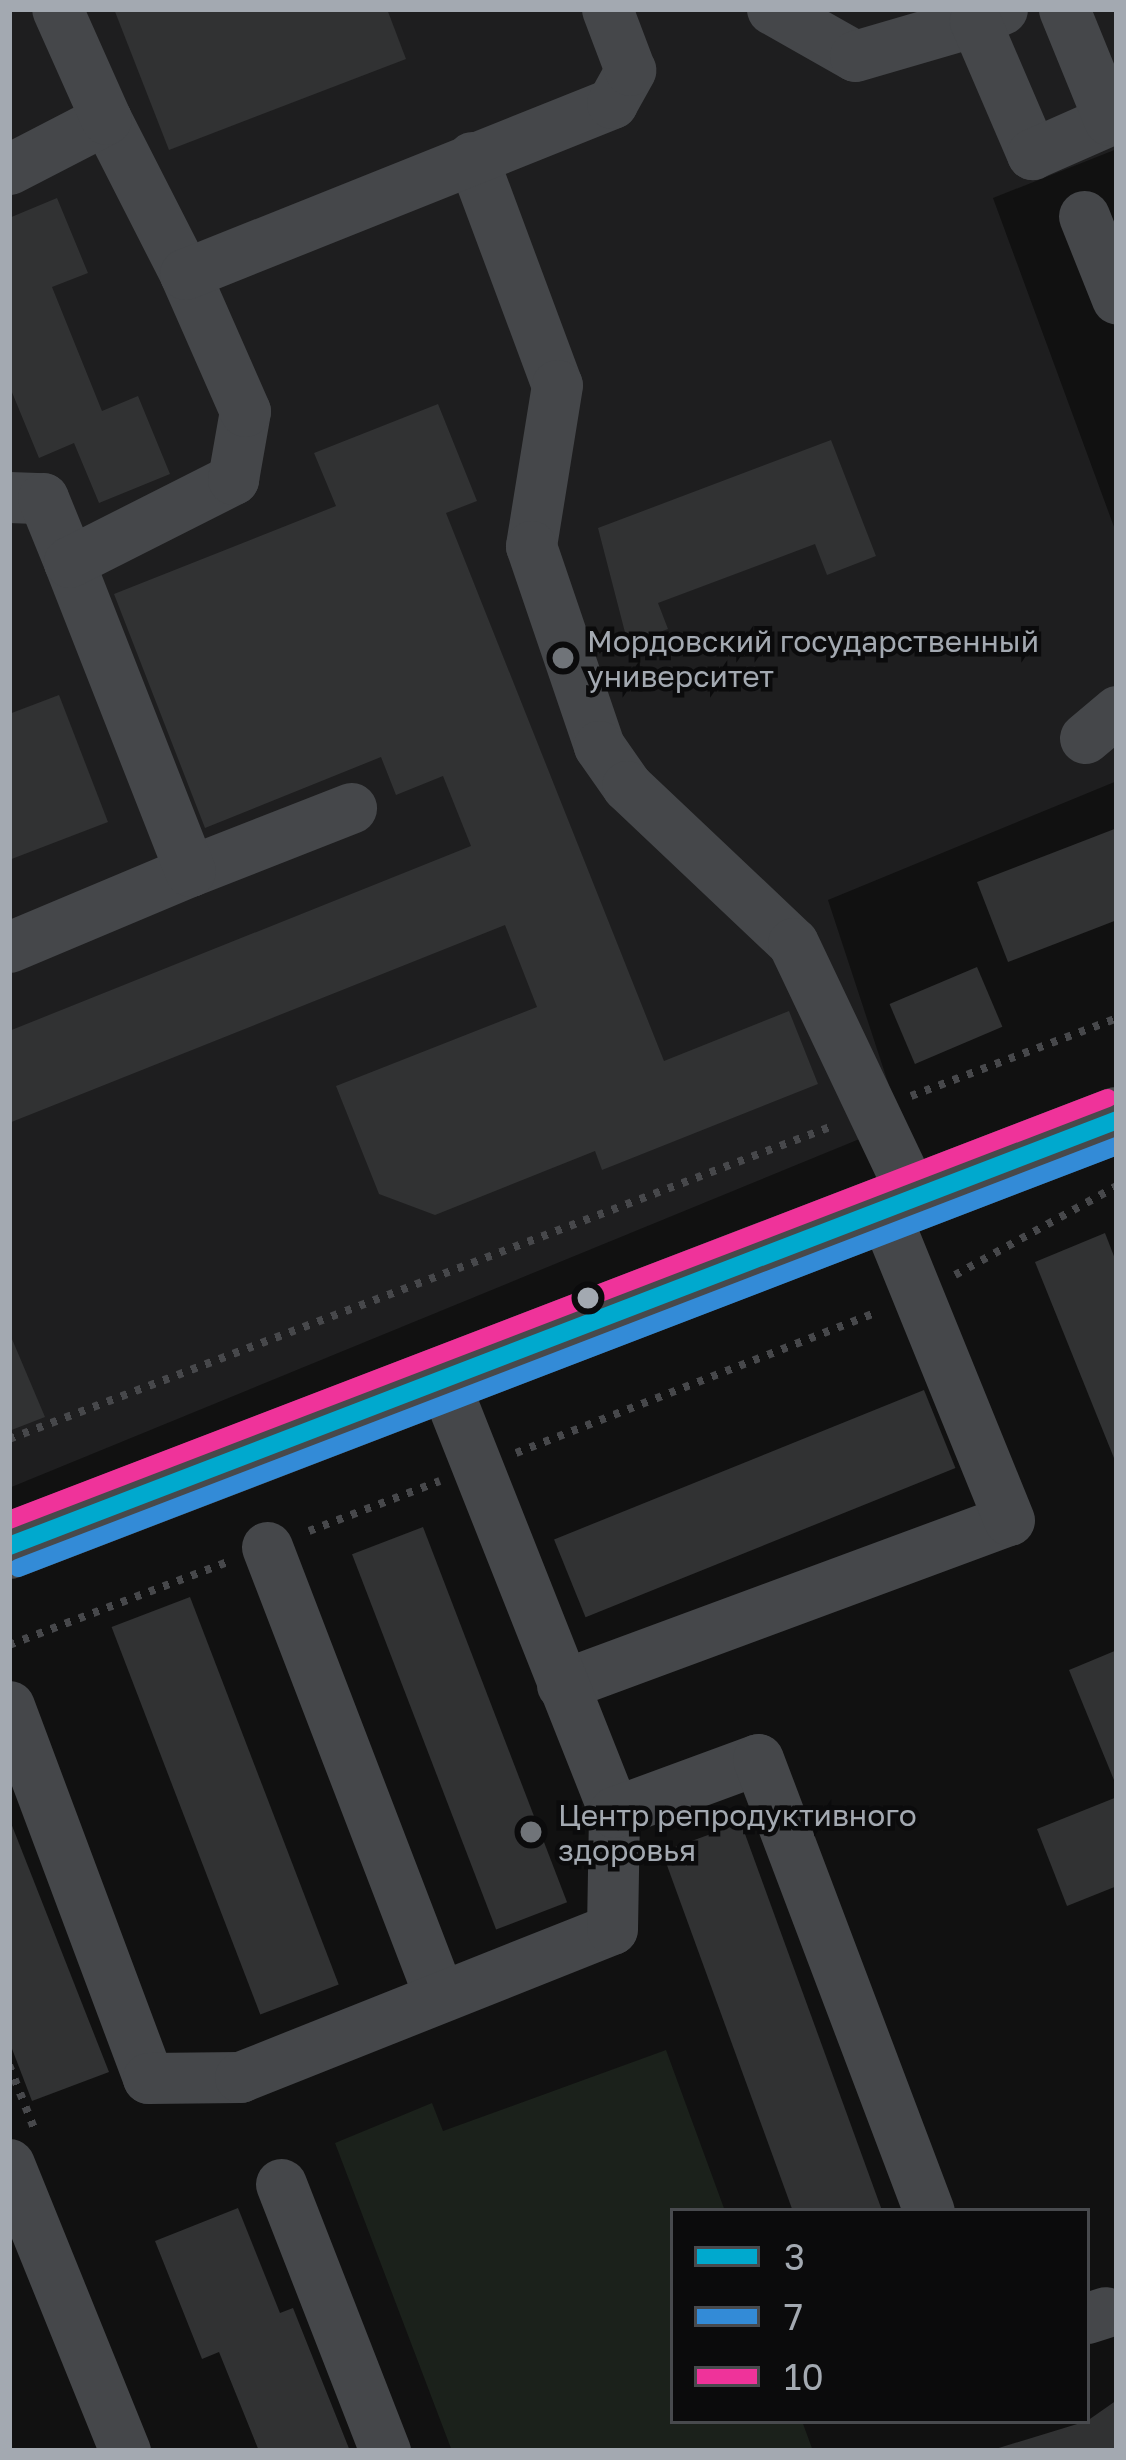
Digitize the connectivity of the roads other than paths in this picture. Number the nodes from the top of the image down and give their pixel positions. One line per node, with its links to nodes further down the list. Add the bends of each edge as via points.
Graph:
1 (56, 9): 6 (street)
2 (607, 9): 7 (street, via 627,88)
3 (772, 9): 5 (street, via 855,56)
4 (1064, 9): 5 (street, via 1109,120 1032,154)
5 (988, 15)
6 (106, 119): 8 (street); 10 (street)
7 (472, 157): 10 (street); 18 (street, via 556,385 531,546 599,746 793,944 876,1109)
8 (9, 169)
9 (1084, 216): 11 (street)
10 (185, 274): 13 (street, via 244,411 233,479)
11 (1117, 299)
12 (9, 497): 13 (street, via 43,498)
13 (69, 562): 15 (street)
14 (351, 808): 15 (street)
15 (190, 871): 16 (street)
16 (9, 946)
17 (1117, 1120): 18 (main road)
18 (898, 1204): 19 (main road); 22 (street, via 921,1294 1009,1520)
19 (443, 1379): 20 (main road); 22 (street)
20 (9, 1546)
21 (267, 1547): 25 (street)
22 (562, 1685): 24 (street)
23 (9, 1706): 25 (street, via 148,2078 240,2077)
24 (614, 1812): 25 (street, via 612,1929); 28 (street, via 758,1759)
25 (438, 1992)
26 (9, 2164): 29 (street)
27 (281, 2184): 30 (street)
28 (928, 2208)
29 (125, 2451)
30 (385, 2451)

